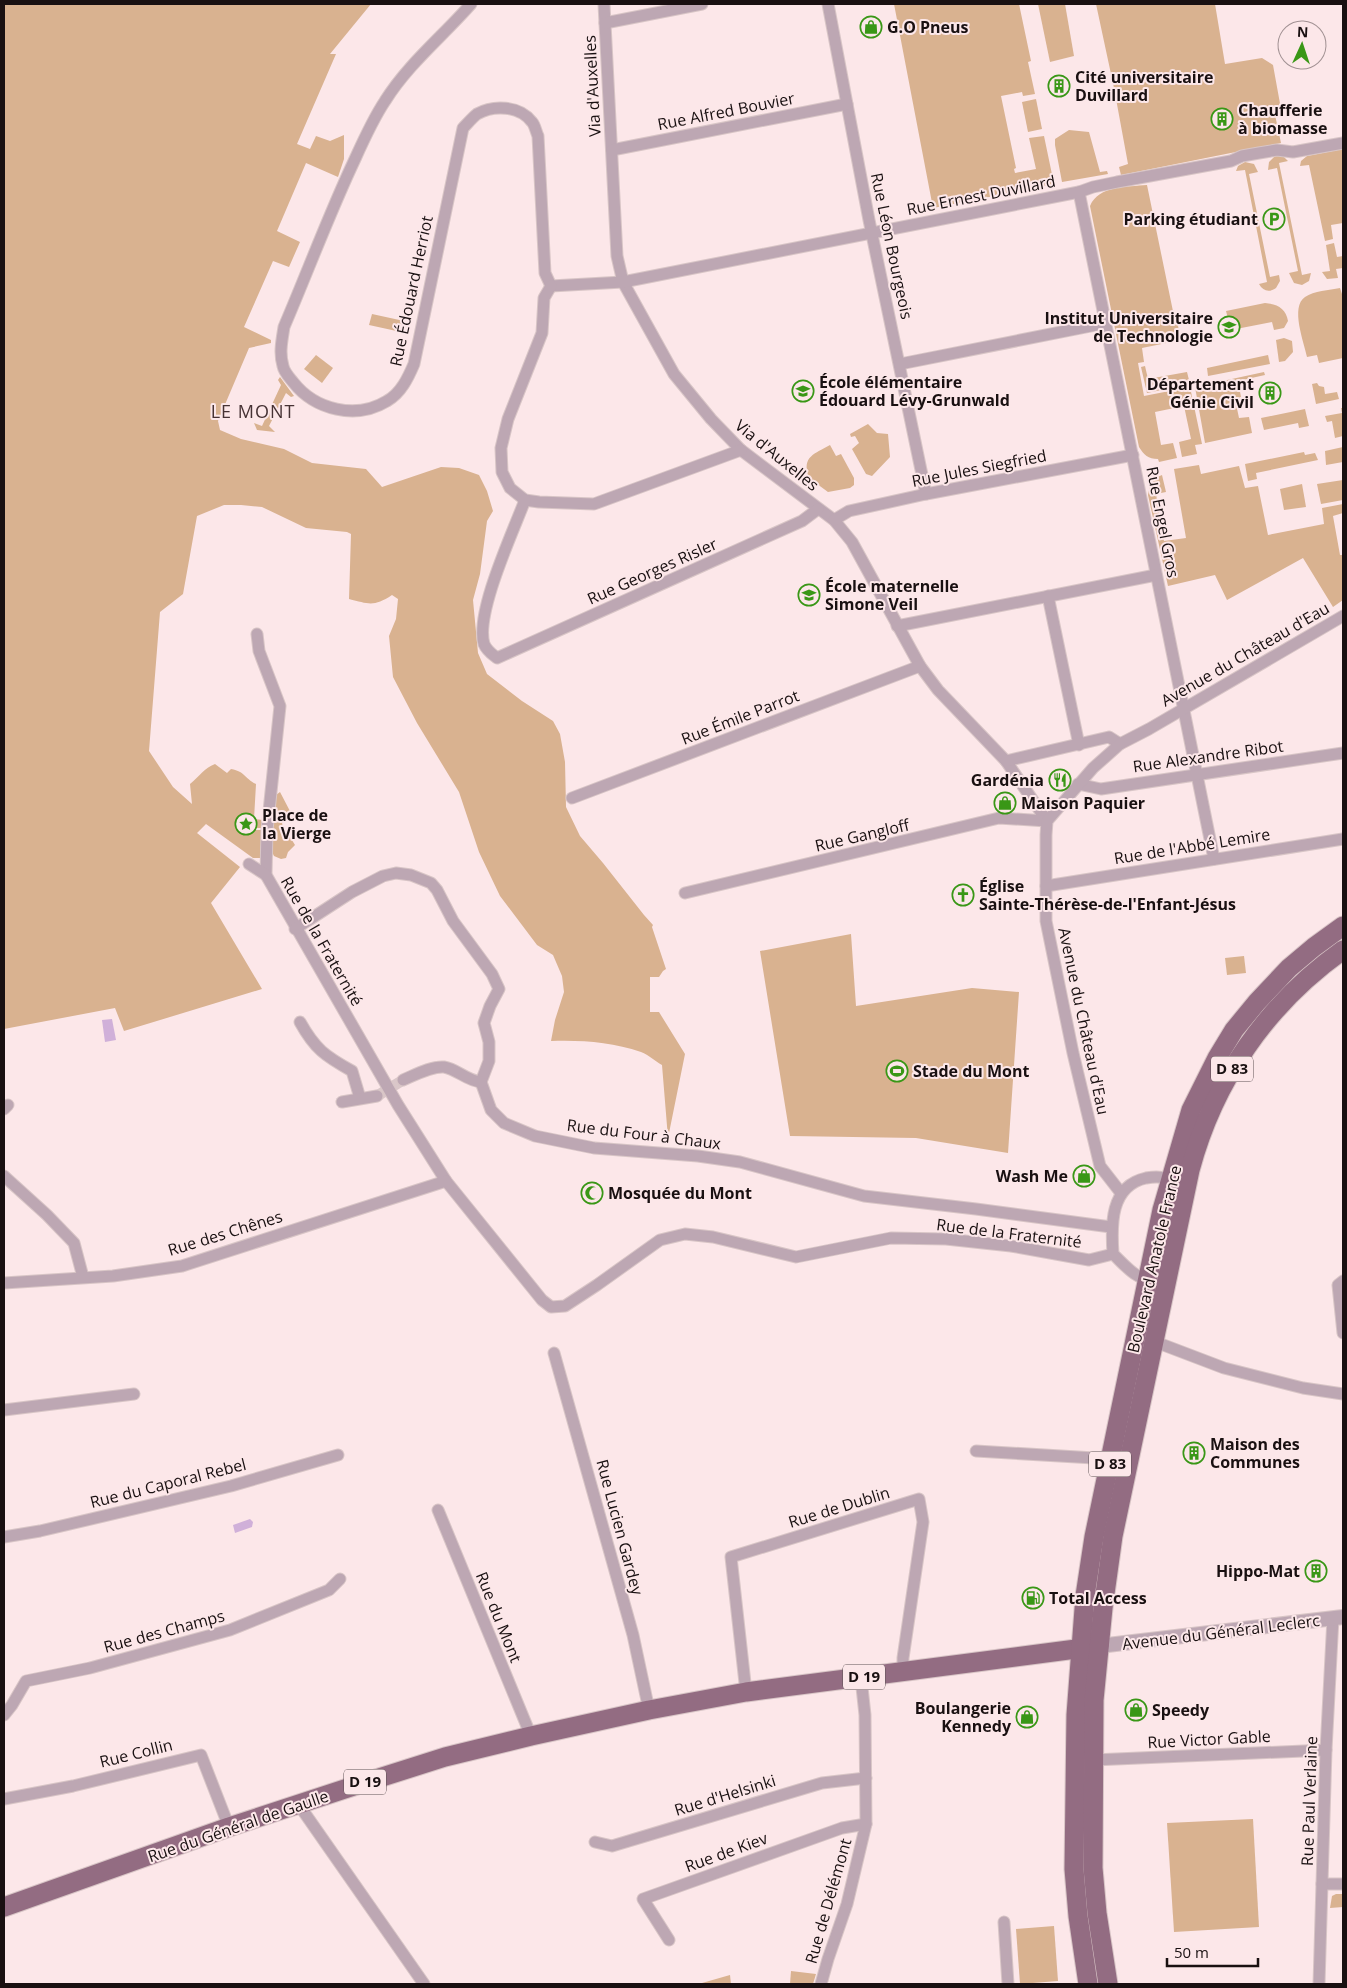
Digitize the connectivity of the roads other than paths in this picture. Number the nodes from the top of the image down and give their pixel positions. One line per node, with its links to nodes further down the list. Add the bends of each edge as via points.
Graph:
1 (470, 4): 12 (street, Rue Édouard Herriot, via 400,81 374,119 343,184 284,327 281,345 283,368 303,394 332,408 349,411 368,409 387,401 400,390 414,364 462,128 476,115 492,108 518,112 531,121 538,136 545,273)
2 (604, 4): 5 (street, Via d'Auxelles)
3 (702, 4): 5 (street)
4 (828, 4): 6 (street, Rue Léon Bourgeois)
5 (605, 23): 8 (street, Via d'Auxelles)
6 (847, 104): 8 (street, Rue Alfred Bouvier); 10 (street, Rue Léon Bourgeois)
7 (1343, 143): 9 (street, Rue Ernest Duvillard, via 1293,152 1277,150 1242,156)
8 (612, 150): 11 (street, Via d'Auxelles, via 617,256)
9 (1079, 192): 10 (street, Rue Ernest Duvillard); 13 (street, Rue Engel Gros)
10 (872, 233): 11 (street, Rue Ernest Duvillard); 14 (street, Rue Léon Bourgeois)
11 (623, 282): 12 (street); 15 (street, Via d'Auxelles, via 674,374 711,420)
12 (551, 286): 18 (street, via 544,298 542,333 508,419 501,448 502,472 510,488)
13 (1106, 323): 14 (street); 16 (street, Rue Engel Gros)
14 (900, 364): 17 (street, Rue Léon Bourgeois)
15 (741, 450): 18 (street, via 594,504); 19 (street, Via d'Auxelles)
16 (1133, 455): 17 (street, Rue Jules Siegfried); 21 (street, Rue Engel Gros)
17 (926, 494): 20 (street, Rue Jules Siegfried, via 849,511)
18 (525, 500): 19 (street, Rue Georges Risler, via 486,604 484,644 497,658 802,521)
19 (818, 509): 20 (street, Via d'Auxelles)
20 (834, 520): 24 (street, Via d'Auxelles, via 852,542)
21 (1156, 575): 22 (street); 27 (street, Rue Engel Gros)
22 (1048, 596): 24 (street); 29 (street)
23 (1343, 616): 27 (street, Avenue du Château d'Eau)
24 (897, 626): 26 (street, Via d'Auxelles)
25 (257, 634): 39 (street, Rue de la Fraternité, via 259,651 280,706 267,830)
26 (920, 666): 31 (street, Via d'Auxelles, via 938,690); 34 (street, Rue Émile Parrot)
27 (1184, 707): 28 (street, Avenue du Château d'Eau); 32 (street, Rue Engel Gros)
28 (1120, 744): 29 (street, via 1109,737); 33 (street, Avenue du Château d'Eau)
29 (1079, 745): 31 (street)
30 (1343, 753): 32 (street, Rue Alexandre Ribot)
31 (1006, 761): 35 (street, Via d'Auxelles)
32 (1197, 773): 33 (street, Rue Alexandre Ribot, via 1101,788); 37 (street, Rue Engel Gros)
33 (1078, 784): 35 (street, Avenue du Château d'Eau)
34 (572, 798)
35 (1047, 821): 40 (street, Avenue du Château d'Eau); 41 (street, Rue Gangloff, via 999,818)
36 (1343, 838): 37 (street, Rue de l'Abbé Lemire)
37 (1214, 859): 40 (street, Rue de l'Abbé Lemire)
38 (249, 864): 39 (street)
39 (266, 875): 43 (street, Rue de la Fraternité)
40 (1046, 886): 54 (street, Avenue du Château d'Eau, via 1046,921 1100,1166)
41 (685, 893)
42 (1343, 926): 53 (main road, Boulevard Anatole France / D 83, via 1289,968 1234,1030 1191,1110)
43 (295, 929): 47 (street, via 383,876 396,873 431,883 453,921 492,974 498,989 484,1024 489,1042 489,1061); 52 (street, Rue de la Fraternité)
44 (1343, 950): 55 (main road, Boulevard Anatole France / D 83, via 1301,983 1273,1012 1234,1066 1196,1149)
45 (300, 1022): 49 (street, via 310,1040 327,1057 352,1071)
46 (403, 1080): 47 (street, via 445,1067 472,1081)
47 (481, 1082): 56 (street, Rue du Four à Chaux, via 491,1110 504,1123 535,1136 594,1148 740,1162 864,1196)
48 (377, 1096): 49 (street)
49 (360, 1098): 50 (street)
50 (342, 1102)
51 (4, 1176): 58 (street, via 74,1243)
52 (446, 1181): 57 (street, Rue de la Fraternité, via 551,1307 565,1306 660,1240 685,1234 713,1237 796,1257 891,1238 946,1239 1011,1246 1089,1260); 58 (street, Rue des Chênes, via 182,1266)
53 (1170, 1181): 54 (street, via 1157,1176 1138,1180); 55 (street, via 1175,1186); 59 (main road, Boulevard Anatole France / D 83)
54 (1121, 1193): 56 (street)
55 (1178, 1224): 59 (main road, Boulevard Anatole France / D 83)
56 (1111, 1228): 57 (street)
57 (1113, 1254): 59 (street, via 1131,1271)
58 (83, 1277): 61 (street, Rue des Chênes)
59 (1157, 1280): 63 (main road, Boulevard Anatole France / D 83); 70 (main road, Boulevard Anatole France / D 83)
60 (1343, 1281): 62 (street, via 1338,1285)
61 (4, 1283)
62 (1343, 1333)
63 (1153, 1341): 66 (street, via 1224,1368 1303,1388); 75 (main road, Boulevard Anatole France / D 83, via 1113,1536)
64 (554, 1354): 80 (street, Rue Lucien Gardey, via 633,1635)
65 (134, 1394): 67 (street)
66 (1343, 1394)
67 (4, 1410)
68 (976, 1451): 70 (street)
69 (338, 1456): 72 (street, Rue du Caporal Rebel, via 231,1486)
70 (1111, 1459): 76 (main road, Boulevard Anatole France / D 83, via 1086,1585)
71 (438, 1510): 82 (street, Rue du Mont)
72 (4, 1537)
73 (340, 1579): 81 (street, Rue des Champs, via 329,1590 230,1630 90,1668 26,1681)
74 (1338, 1617): 75 (street, Avenue du Général Leclerc); 83 (street, Rue Paul Verlaine)
75 (1099, 1646): 76 (main road, D 19); 84 (main road, D 83)
76 (1080, 1648): 77 (main road, D 19); 99 (main road, D 83, via 1074,1869)
77 (903, 1672): 78 (main road, D 19); 79 (street, Rue de Dublin, via 922,1522 920,1499 731,1557)
78 (861, 1678): 79 (main road, D 19); 85 (street, Rue de Délémont)
79 (746, 1692): 80 (main road, D 19)
80 (649, 1710): 82 (main road, Rue du Général de Gaulle / D 19)
81 (4, 1715)
82 (531, 1736): 87 (main road, Rue du Général de Gaulle / D 19, via 445,1757)
83 (1326, 1750): 84 (street, Rue Victor Gable); 91 (street, Rue Paul Verlaine)
84 (1093, 1760): 100 (main road, D 83, via 1093,1868)
85 (866, 1778): 88 (street, Rue de Délémont); 90 (street, Rue d'Helsinki, via 822,1783 612,1846)
86 (4, 1799): 89 (street, Rue Collin, via 200,1755)
87 (299, 1805): 89 (main road, Rue du Général de Gaulle / D 19); 96 (street)
88 (866, 1824): 95 (street, Rue de Kiev, via 842,1828 643,1899); 97 (street, Rue de Délémont, via 847,1904)
89 (228, 1827): 93 (main road, Rue du Général de Gaulle / D 19)
90 (595, 1842)
91 (1322, 1884): 92 (street); 101 (street, Rue Paul Verlaine)
92 (1343, 1884)
93 (4, 1907)
94 (1004, 1922): 98 (street)
95 (669, 1940)
96 (424, 1984)
97 (821, 1984)
98 (1008, 1984)
99 (1088, 1984)
100 (1108, 1984)
101 (1318, 1984)

